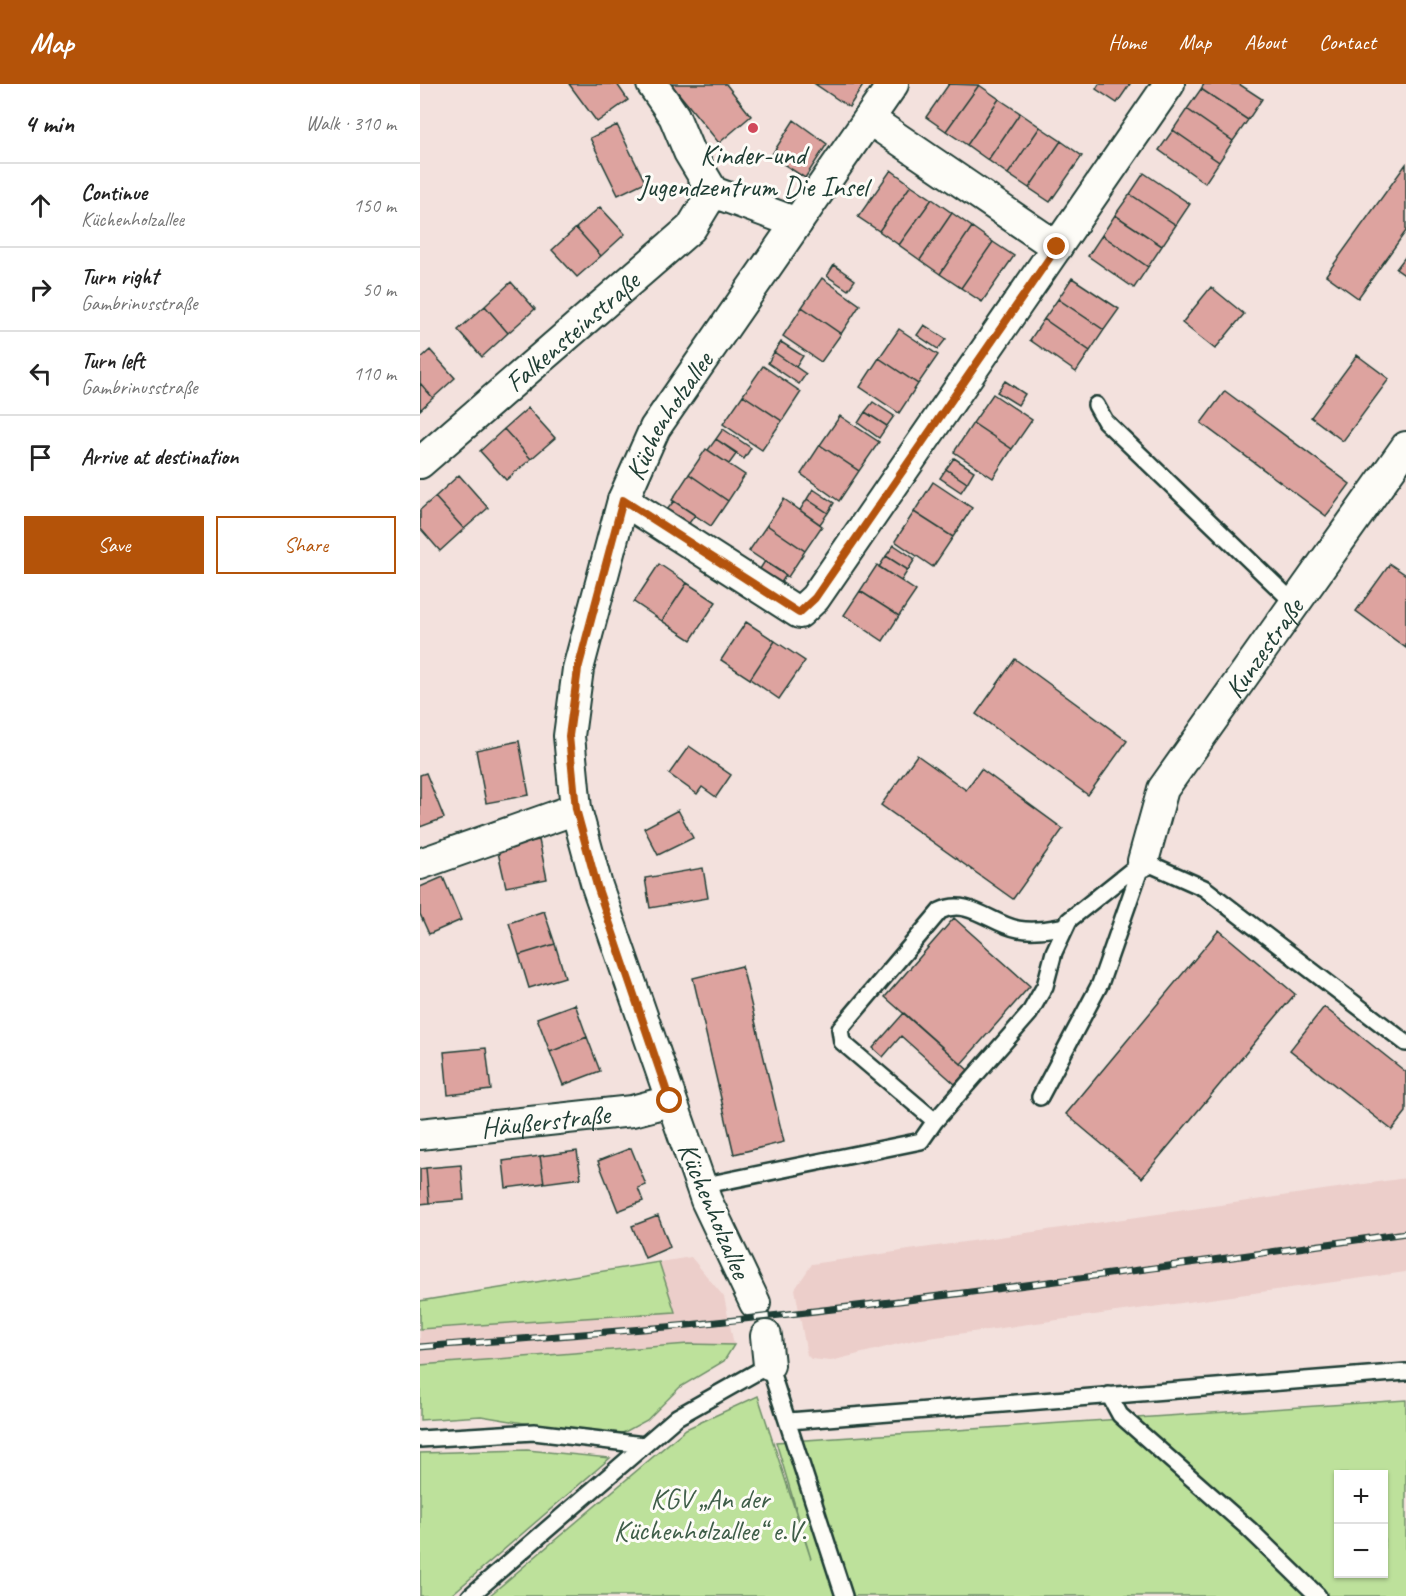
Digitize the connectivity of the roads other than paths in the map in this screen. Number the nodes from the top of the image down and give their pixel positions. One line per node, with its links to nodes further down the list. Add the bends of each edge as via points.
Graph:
1 (652, 84): 5 (street, via 674,116 689,152)
2 (893, 84): 4 (street, Küchenholzallee)
3 (1168, 84): 7 (street)
4 (869, 119): 6 (street, Küchenholzallee); 7 (street)
5 (713, 192): 6 (street); 10 (street, Falkensteinstraße, via 691,228)
6 (797, 223): 11 (street, Küchenholzallee, via 656,428)
7 (1057, 247): 11 (street, via 815,598 799,613)
8 (1096, 405): 12 (lane, via 1105,421)
9 (1406, 447): 12 (street, Kunzestraße)
10 (420, 463)
11 (623, 500): 13 (street, Küchenholzallee, via 578,669 569,736)
12 (1294, 603): 14 (street, Kunzestraße, via 1163,789)
13 (576, 809): 15 (street); 19 (street, Küchenholzallee, via 597,886)
14 (1143, 861): 16 (lane, via 1081,908); 17 (lane, via 1204,888); 18 (lane, via 1100,984)
15 (420, 864)
16 (1065, 927): 20 (lane, via 1045,986 1029,1014); 20 (lane, via 1016,929 962,906 951,906 940,911 840,1029 842,1042)
17 (1406, 1043)
18 (1040, 1096)
19 (670, 1101): 21 (street, Häußerstraße, via 632,1111); 22 (street, Küchenholzallee)
20 (934, 1121): 22 (lane, via 921,1141)
21 (420, 1134)
22 (701, 1185): 23 (street, Küchenholzallee)
23 (755, 1303)
24 (1406, 1372): 25 (lane)
25 (1109, 1395): 26 (lane); 31 (lane, via 1120,1415)
26 (789, 1421): 28 (lane, via 768,1350); 30 (lane)
27 (420, 1439): 28 (lane, via 534,1432)
28 (644, 1445): 29 (lane)
29 (470, 1596)
30 (844, 1596)
31 (1318, 1596)

